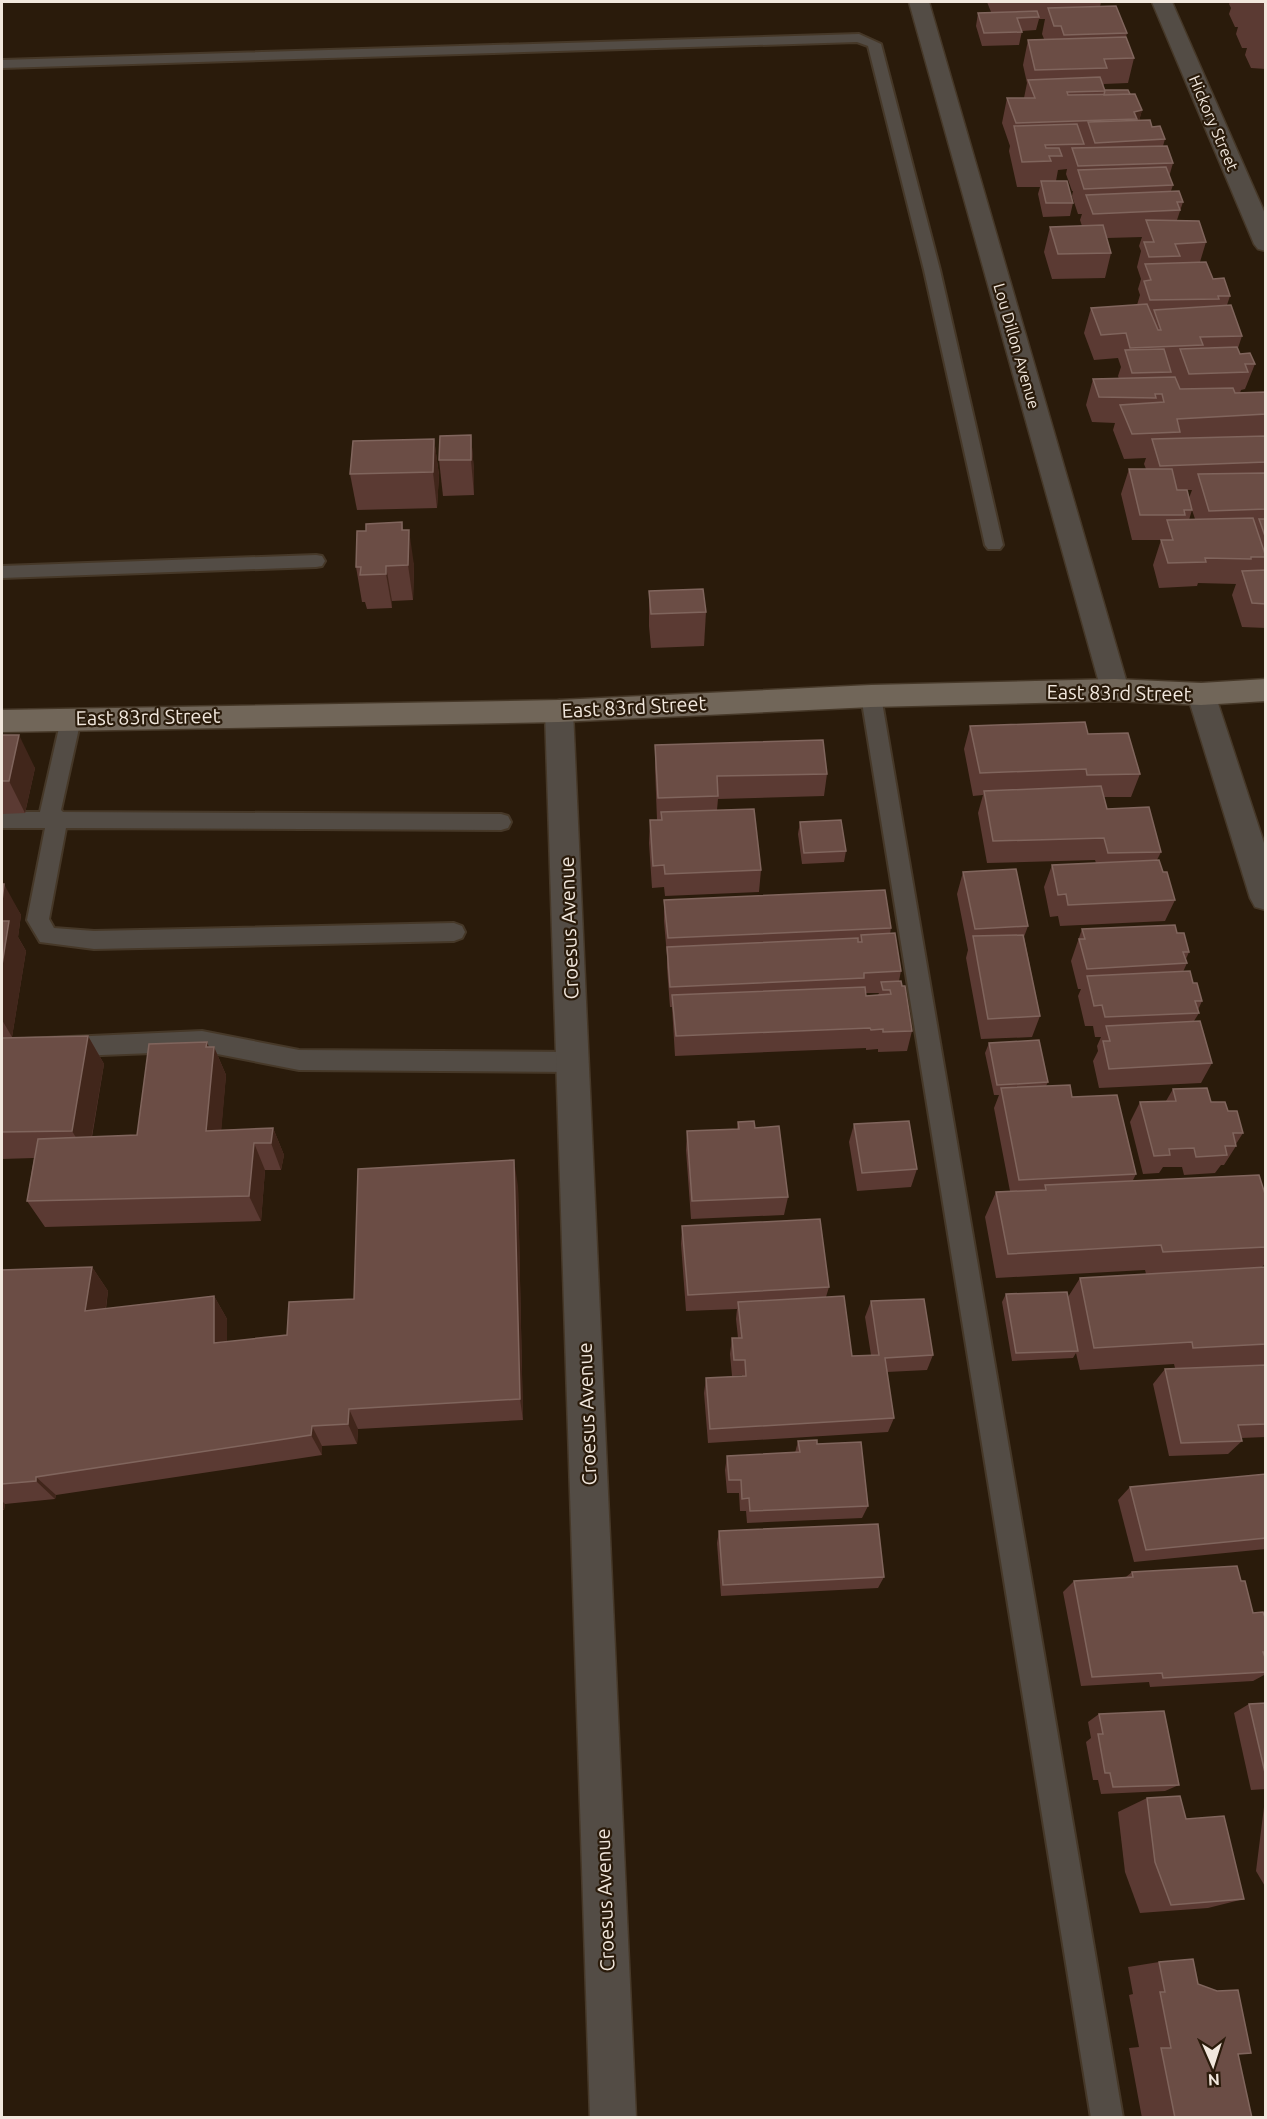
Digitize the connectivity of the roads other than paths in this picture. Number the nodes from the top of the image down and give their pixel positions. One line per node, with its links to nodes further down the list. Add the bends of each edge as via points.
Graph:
1 (919, 2): 8 (street, Lou Dillon Avenue)
2 (1162, 2): 4 (street, Hickory Street)
3 (2, 64): 5 (lane, via 859,38 874,44 933,270)
4 (1266, 244)
5 (994, 545)
6 (316, 561): 7 (lane)
7 (2, 572)
8 (1115, 690): 10 (street, East 83rd Street); 11 (street, East 83rd Street)
9 (1266, 690): 10 (street, East 83rd Street)
10 (1201, 694): 18 (street)
11 (871, 696): 12 (street, East 83rd Street); 23 (lane)
12 (559, 711): 13 (street, East 83rd Street); 21 (street, Croesus Avenue)
13 (71, 719): 14 (street, East 83rd Street); 15 (lane, via 51,813)
14 (2, 721)
15 (57, 819): 16 (lane); 17 (lane); 19 (lane, via 38,920 48,936 94,940)
16 (2, 820)
17 (501, 822)
18 (1266, 897)
19 (454, 932)
20 (2, 1050): 21 (lane, via 202,1041 299,1060)
21 (574, 1062): 22 (street, Croesus Avenue)
22 (613, 2118)
23 (1107, 2118)

